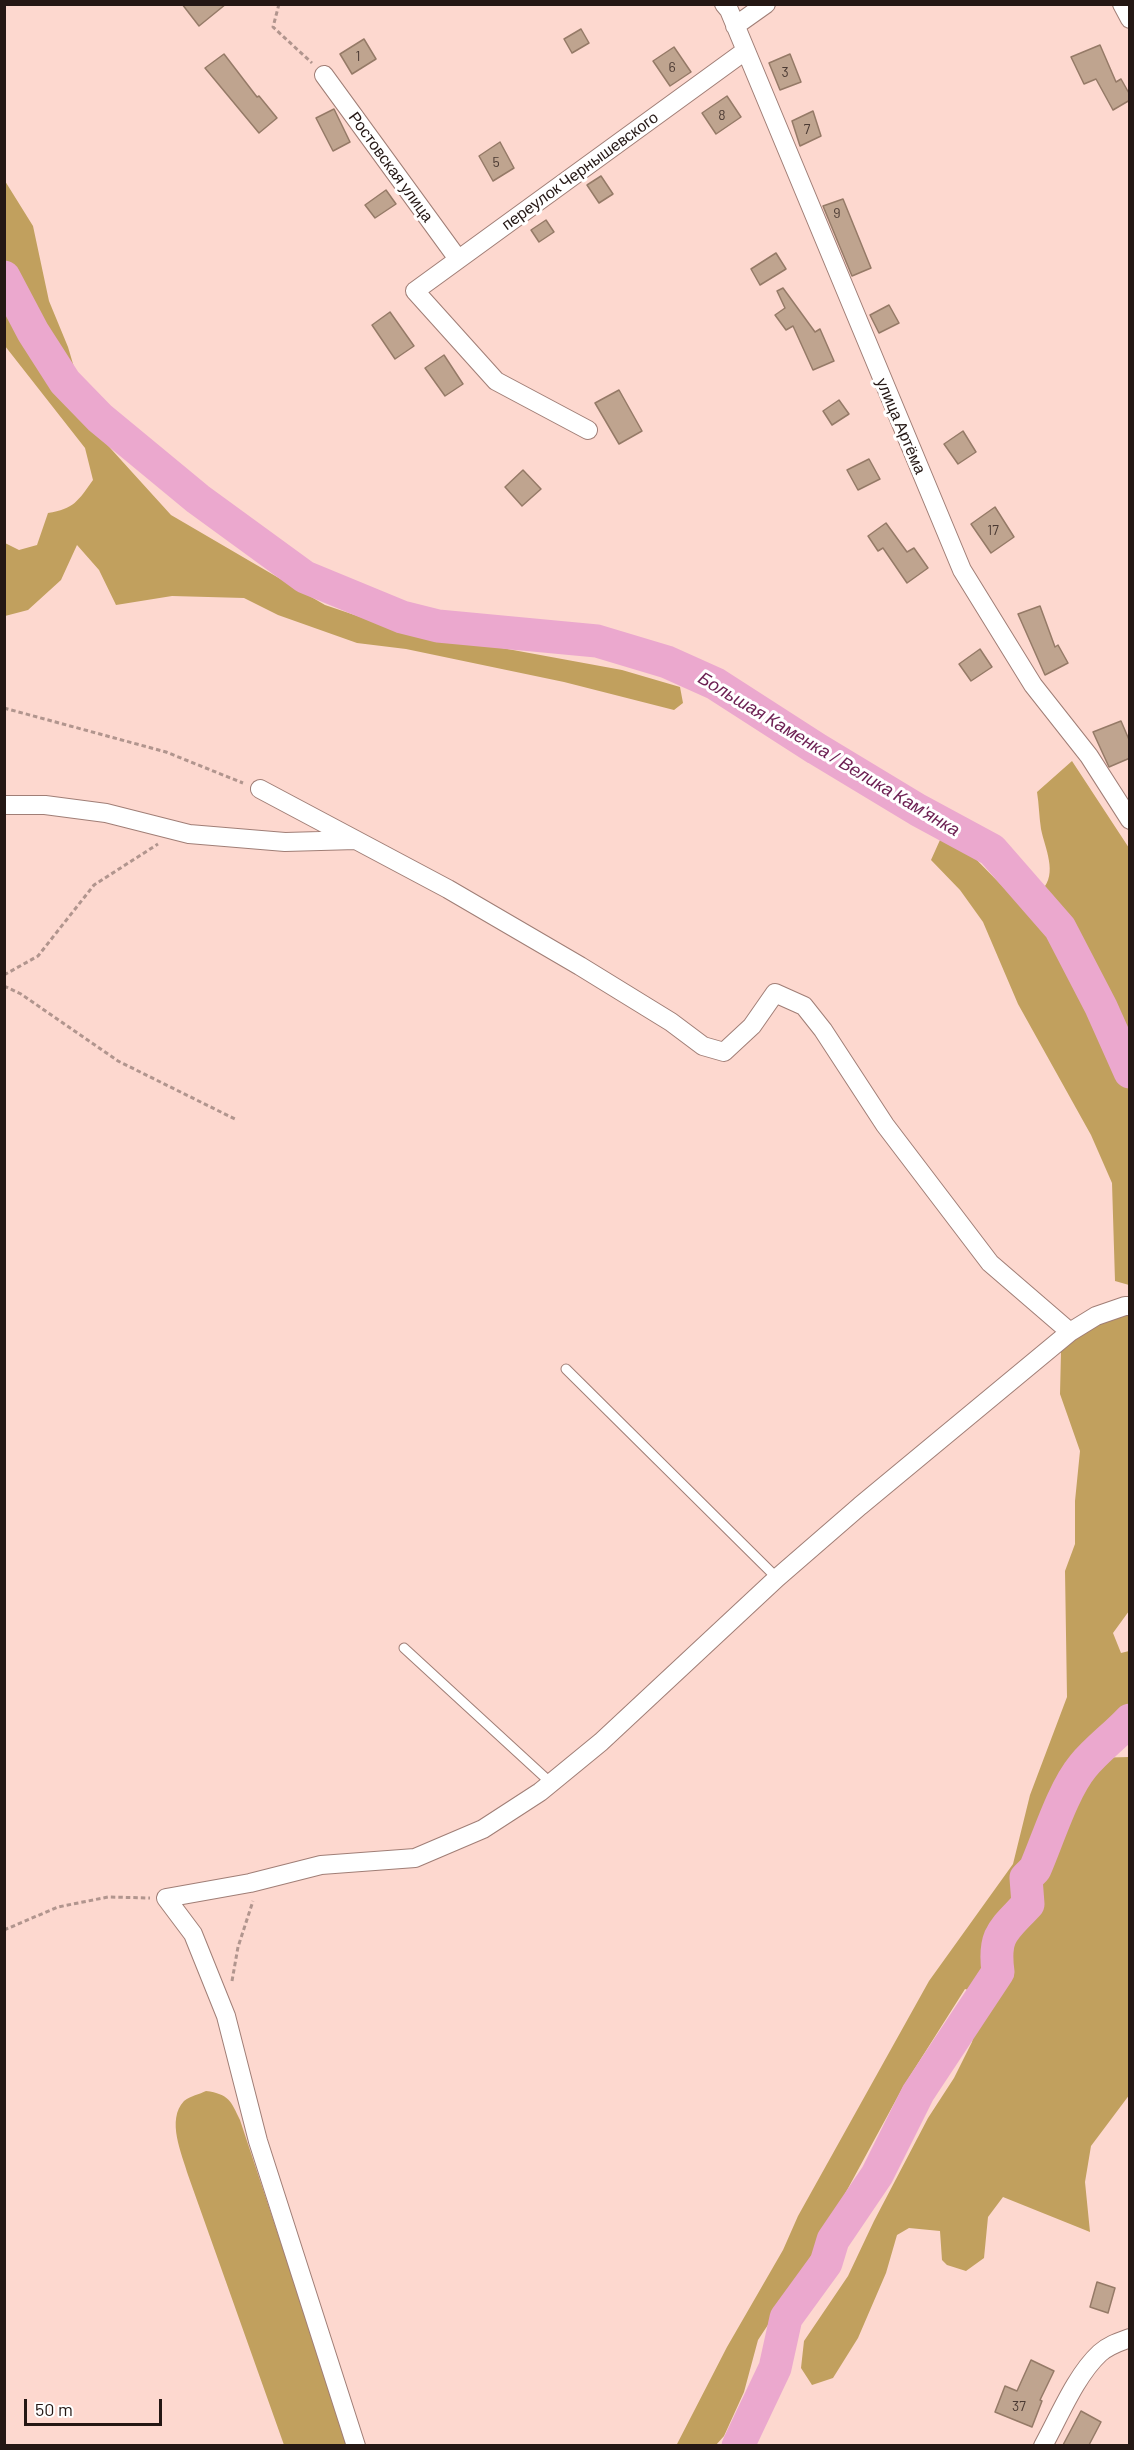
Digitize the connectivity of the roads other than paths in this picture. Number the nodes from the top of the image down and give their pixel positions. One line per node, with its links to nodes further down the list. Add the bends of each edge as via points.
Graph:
1 (724, 4): 5 (street, улица Артёма)
2 (766, 4): 5 (street)
3 (1122, 4): 4 (street)
4 (1130, 19)
5 (735, 26): 6 (street, улица Артёма)
6 (746, 51): 8 (street, переулок Чернышевского); 12 (street, улица Артёма, via 962,570 1033,685 1089,756)
7 (324, 75): 8 (street, Ростовская улица)
8 (458, 259): 9 (street, переулок Чернышевского, via 415,291 496,381)
9 (588, 430)
10 (260, 789): 13 (street)
11 (4, 805): 13 (street, via 45,805 106,813 189,834 285,842)
12 (1130, 820)
13 (358, 840): 15 (street, via 580,966 703,1046 724,1052 752,1026 775,993 804,1006 885,1125 990,1263)
14 (1130, 1306): 15 (street, via 1096,1316)
15 (1070, 1332): 17 (street)
16 (566, 1369): 17 (lane)
17 (777, 1578): 19 (street, via 601,1742)
18 (404, 1648): 19 (lane)
19 (551, 1783): 21 (street, via 483,1829 415,1858 321,1865 166,1898 193,1934 226,2016 258,2141)
20 (1130, 2338): 22 (street, via 1112,2345 1087,2369)
21 (356, 2445)
22 (1043, 2445)

